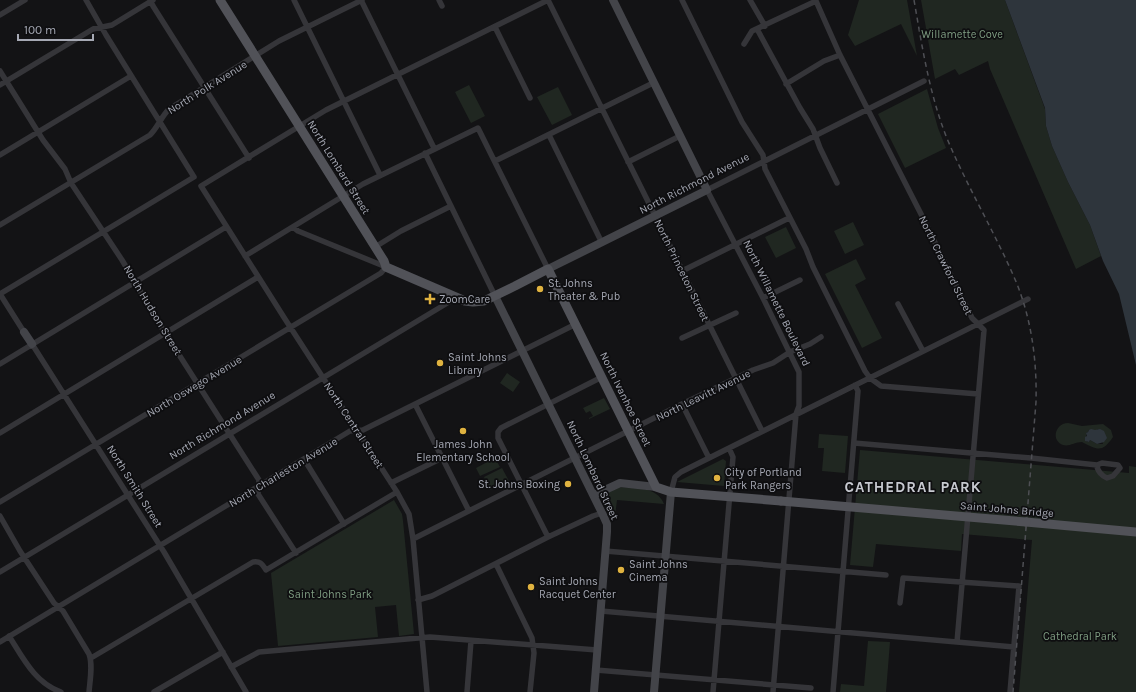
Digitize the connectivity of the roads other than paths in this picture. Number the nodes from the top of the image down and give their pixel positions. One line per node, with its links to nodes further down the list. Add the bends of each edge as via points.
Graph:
1 (26, 0): 13 (street)
2 (86, 0): 16 (street)
3 (151, 0): 16 (street, via 112,25); 30 (street)
4 (220, 0): 21 (main road, North Lombard Street)
5 (294, 0): 17 (street)
6 (361, 0): 17 (street, North Polk Avenue); 23 (street)
7 (439, 0): 12 (street)
8 (548, 0): 14 (street); 33 (street, North Princeton Street)
9 (612, 0): 27 (main road, North Willamette Boulevard)
10 (682, 0): 47 (street, via 742,122 763,155)
11 (750, 0): 15 (street)
12 (442, 6)
13 (0, 15)
14 (495, 26): 23 (street); 31 (street)
15 (765, 26): 18 (street); 20 (street, North Crawford Street, via 816,1)
16 (101, 27): 24 (street); 25 (street, via 93,29)
17 (308, 27): 21 (street, North Polk Avenue); 32 (street)
18 (757, 29): 19 (street, via 752,31); 28 (street)
19 (744, 44)
20 (840, 55): 28 (street); 34 (street, North Crawford Street)
21 (256, 57): 30 (street, North Polk Avenue); 36 (main road, North Lombard Street)
22 (0, 71): 25 (street, North Hudson Street)
23 (398, 75): 32 (street); 41 (street)
24 (131, 76): 35 (street); 37 (street)
25 (6, 81): 29 (street); 37 (street, North Hudson Street)
26 (924, 81): 34 (street, North Richmond Avenue)
27 (653, 83): 33 (street); 39 (main road, North Willamette Boulevard)
28 (786, 84): 40 (street)
29 (0, 85)
30 (204, 88): 35 (street, North Polk Avenue, via 169,109); 44 (street)
31 (530, 98)
32 (344, 101): 36 (street); 48 (street)
33 (602, 108): 38 (street); 46 (street, North Princeton Street)
34 (868, 110): 40 (street, North Richmond Avenue); 78 (street, North Crawford Street, via 972,318)
35 (160, 122): 49 (street, North Polk Avenue, via 150,135); 59 (street, via 194,176)
36 (300, 127): 44 (street); 52 (main road, North Lombard Street)
37 (38, 132): 43 (street); 49 (street, North Hudson Street, via 65,169)
38 (549, 135): 45 (street); 60 (street)
39 (680, 136): 46 (street); 51 (main road, North Willamette Boulevard)
40 (816, 136): 47 (street, North Richmond Avenue); 50 (street)
41 (434, 148): 42 (street); 45 (street, North Ivanhoe Street, via 478,128)
42 (425, 153): 48 (street); 53 (street)
43 (0, 155)
44 (249, 158): 57 (street, North Central Street, via 201,186)
45 (495, 161): 65 (street, North Ivanhoe Street)
46 (628, 162): 54 (street, North Princeton Street)
47 (764, 162): 51 (street, North Richmond Avenue); 55 (street)
48 (380, 175): 52 (street)
49 (71, 183): 56 (street, North Polk Avenue); 59 (street, North Hudson Street)
50 (837, 184)
51 (708, 190): 54 (main road, North Richmond Avenue); 61 (street, North Willamette Boulevard)
52 (344, 196): 58 (street); 62 (main road, North Lombard Street)
53 (451, 206): 62 (street, via 401,231); 72 (street)
54 (655, 216): 60 (main road, North Richmond Avenue); 66 (street, North Princeton Street)
55 (789, 218): 61 (street); 93 (street)
56 (0, 225)
57 (226, 227): 63 (street, North Central Street); 69 (street)
58 (293, 227): 63 (street); 64 (street)
59 (103, 232): 69 (street, North Hudson Street); 70 (street)
60 (602, 243): 65 (main road, North Richmond Avenue)
61 (736, 244): 66 (street); 73 (street, North Willamette Boulevard)
62 (376, 247): 64 (main road, North Lombard Street)
63 (245, 256): 67 (street, North Central Street)
64 (386, 267): 71 (main road); 80 (street, North Oswego Avenue, via 381,273)
65 (548, 268): 72 (main road, North Richmond Avenue); 77 (main road, North Ivanhoe Street)
66 (682, 271): 79 (street, North Princeton Street)
67 (258, 277): 80 (street, North Central Street); 82 (street)
68 (800, 280): 73 (street)
69 (134, 283): 82 (street, North Hudson Street); 85 (street)
70 (0, 294): 81 (street, North Smith Street)
71 (454, 296): 72 (main road, North Richmond Avenue, via 473,302); 91 (street, North Richmond Avenue, via 449,302)
72 (495, 296): 86 (main road, North Lombard Street)
73 (763, 298): 87 (street, North Willamette Boulevard)
74 (1028, 299): 78 (street)
75 (898, 304): 88 (street)
76 (736, 313): 79 (street)
77 (576, 324): 86 (street, North Charleston Avenue); 90 (main road, North Ivanhoe Street)
78 (978, 324): 88 (street); 96 (street, North Crawford Street, via 984,330)
79 (709, 325): 84 (street); 92 (street, North Princeton Street)
80 (290, 328): 91 (street, North Central Street); 94 (street, North Oswego Avenue)
81 (24, 332): 85 (main road, North Smith Street)
82 (166, 333): 94 (street, North Hudson Street); 97 (street)
83 (821, 337): 87 (street, North Leavitt Avenue)
84 (682, 338)
85 (32, 344): 89 (street); 97 (street, North Smith Street)
86 (522, 351): 98 (street, North Charleston Avenue); 99 (main road, North Lombard Street)
87 (790, 352): 92 (street, North Leavitt Avenue, via 773,363); 101 (street, North Willamette Boulevard, via 799,375 799,406)
88 (923, 352): 93 (street)
89 (0, 364)
90 (602, 377): 99 (street); 103 (main road, North Ivanhoe Street)
91 (322, 378): 102 (street, North Central Street); 106 (street, North Richmond Avenue)
92 (736, 378): 100 (street, North Leavitt Avenue); 104 (street, North Princeton Street)
93 (870, 378): 95 (street); 96 (street, via 881,386)
94 (198, 384): 106 (street, North Hudson Street); 108 (street, North Oswego Avenue)
95 (855, 385): 101 (street); 107 (street, via 858,391)
96 (978, 394): 110 (street, North Crawford Street)
97 (64, 395): 105 (street); 108 (street, North Smith Street)
98 (415, 404): 102 (street, North Charleston Avenue); 112 (street)
99 (549, 404): 111 (main road, North Lombard Street); 117 (street, via 502,427 498,432 498,438)
100 (682, 404): 103 (street, North Leavitt Avenue); 113 (street)
101 (796, 414): 104 (street); 140 (street, North Willamette Boulevard)
102 (357, 431): 114 (street, North Charleston Avenue, via 350,431); 116 (street, North Central Street)
103 (628, 431): 111 (street, North Leavitt Avenue); 119 (main road, North Ivanhoe Street)
104 (762, 432): 109 (street)
105 (0, 433)
106 (230, 435): 118 (street, North Hudson Street, via 259,480); 122 (street, North Richmond Avenue)
107 (854, 443): 110 (street); 141 (street)
108 (96, 445): 122 (street, North Smith Street); 125 (street, North Oswego Avenue)
109 (729, 448): 113 (street); 124 (street, via 733,457)
110 (973, 453): 115 (street); 144 (street, North Crawford Street)
111 (575, 457): 117 (street, North Leavitt Avenue); 123 (main road, North Lombard Street)
112 (442, 458): 116 (street); 126 (street)
113 (709, 458): 121 (street, via 678,474)
114 (304, 459): 118 (street, North Charleston Avenue); 129 (street)
115 (1097, 465)
116 (391, 483): 120 (street, North Central Street)
117 (522, 484): 126 (street, North Leavitt Avenue); 131 (street)
118 (258, 486): 133 (street, North Charleston Avenue); 135 (street, North Hudson Street, via 258,494)
119 (656, 487): 121 (main road); 123 (main road, via 620,483)
120 (397, 492): 129 (street); 132 (street, North Central Street, via 409,514)
121 (672, 492): 124 (main road, Saint Johns Bridge); 136 (main road)
122 (128, 495): 133 (street, North Smith Street); 137 (street, North Richmond Avenue)
123 (594, 495): 127 (main road, North Lombard Street)
124 (730, 497): 130 (main road, Saint Johns Bridge, bridge); 138 (street)
125 (0, 502)
126 (469, 511): 132 (street, North Leavitt Avenue)
127 (602, 513): 131 (street); 134 (main road, North Lombard Street, via 607,528)
128 (0, 516): 137 (street)
129 (344, 524): 135 (street)
130 (1136, 532)
131 (548, 537): 139 (street)
132 (413, 539): 146 (street, North Central Street)
133 (160, 546): 145 (street, North Smith Street); 148 (street, North Charleston Avenue)
134 (605, 551): 136 (street); 149 (main road, North Lombard Street)
135 (296, 553): 145 (street, via 266,570 262,564 253,562)
136 (665, 556): 138 (street); 150 (main road)
137 (25, 558): 142 (street, North Richmond Avenue); 148 (street)
138 (724, 561): 140 (street); 151 (street)
139 (496, 564): 146 (street, via 432,596); 159 (street)
140 (784, 566): 141 (street); 152 (street, North Willamette Boulevard)
141 (843, 571): 143 (street); 153 (street)
142 (0, 572)
143 (886, 575)
144 (962, 582): 147 (street, via 903,578); 158 (street, North Crawford Street); 160 (street, via 1019,586)
145 (192, 599): 162 (street, North Smith Street); 163 (street)
146 (418, 600): 155 (street, North Central Street)
147 (900, 603)
148 (58, 607): 154 (street, North Charleston Avenue); 163 (street)
149 (601, 611): 150 (street); 161 (main road, North Lombard Street)
150 (660, 616): 151 (street); 166 (main road)
151 (720, 621): 152 (street); 167 (street)
152 (779, 627): 153 (street); 168 (street, North Willamette Boulevard)
153 (838, 632): 158 (street); 181 (street)
154 (9, 636): 157 (street, North Charleston Avenue); 170 (street, via 33,672 44,683)
155 (422, 639): 156 (street, via 430,637); 164 (street, via 259,652); 174 (street, North Central Street)
156 (471, 641): 159 (street); 175 (street)
157 (0, 642)
158 (957, 642): 160 (street)
159 (534, 646): 161 (street); 176 (street)
160 (1014, 647): 182 (street)
161 (597, 650): 165 (main road, North Lombard Street)
162 (222, 652): 164 (street, North Smith Street); 172 (street)
163 (91, 658): 171 (street)
164 (231, 667): 173 (street, North Smith Street)
165 (596, 670): 166 (street); 177 (main road, North Lombard Street)
166 (655, 674): 167 (street); 178 (main road)
167 (714, 680): 168 (street); 179 (street)
168 (774, 685): 169 (street); 180 (street, North Willamette Boulevard)
169 (811, 688)
170 (61, 692)
171 (89, 692)
172 (154, 692)
173 (246, 692)
174 (426, 692)
175 (467, 692)
176 (530, 692)
177 (594, 692)
178 (654, 692)
179 (713, 692)
180 (773, 692)
181 (833, 692)
182 (1010, 692)

